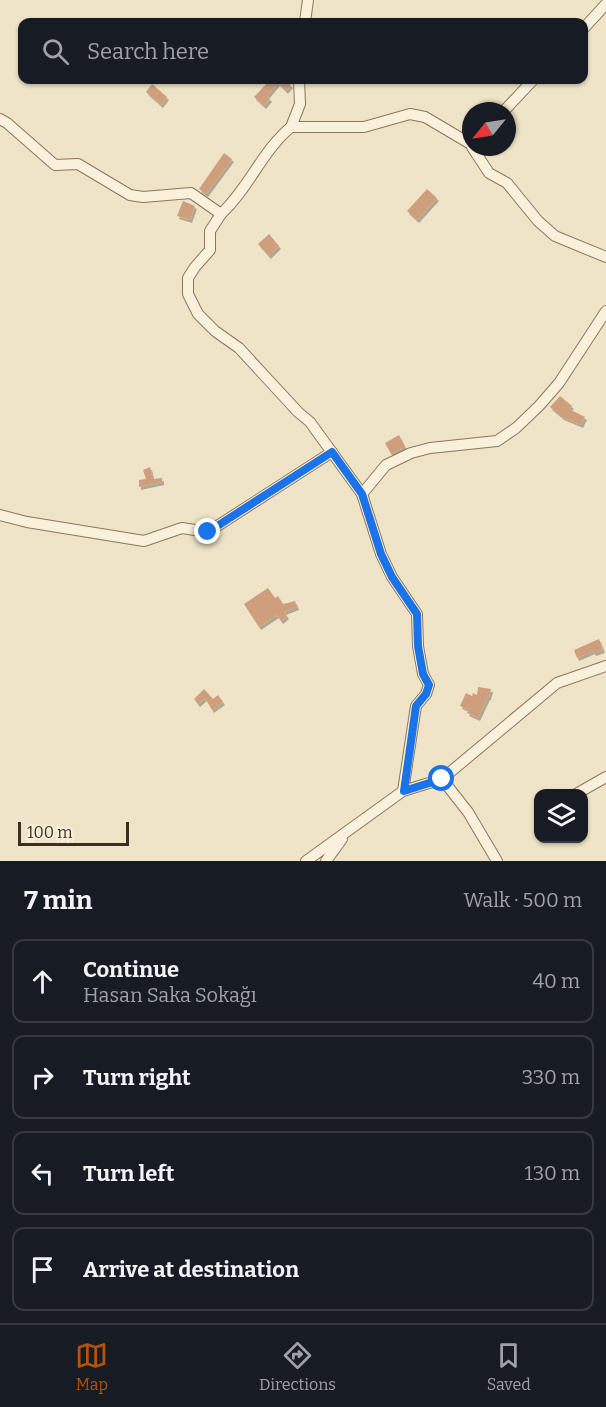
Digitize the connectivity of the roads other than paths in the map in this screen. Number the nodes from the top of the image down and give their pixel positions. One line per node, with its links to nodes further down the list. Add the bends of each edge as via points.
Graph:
1 (308, 0): 3 (street)
2 (606, 4): 4 (street)
3 (306, 18)
4 (588, 23)
5 (299, 84): 9 (street, via 300,104)
6 (529, 84): 7 (street)
7 (512, 102)
8 (0, 119): 12 (street, via 55,165 78,164 130,195 191,193)
9 (291, 127): 10 (street, via 364,127 410,114 425,117); 12 (street, via 276,139)
10 (462, 139)
11 (478, 156): 13 (street, via 489,173 507,183 555,236)
12 (221, 214): 15 (street, via 210,231 210,250 188,278 188,294 198,314 239,348 310,422)
13 (606, 257)
14 (606, 311): 16 (street, via 559,383 516,428 497,441 411,453 386,465)
15 (332, 452): 16 (street); 17 (street, via 208,532 182,528 144,541)
16 (362, 494): 22 (street, via 381,554 417,614 418,646 429,685 416,706)
17 (0, 515)
18 (606, 666): 20 (street, via 557,683)
19 (606, 777): 21 (street)
20 (442, 779): 22 (street); 26 (street, via 468,812)
21 (585, 789)
22 (404, 791): 23 (street)
23 (347, 831): 24 (street); 25 (street)
24 (306, 861)
25 (326, 861)
26 (497, 861)

